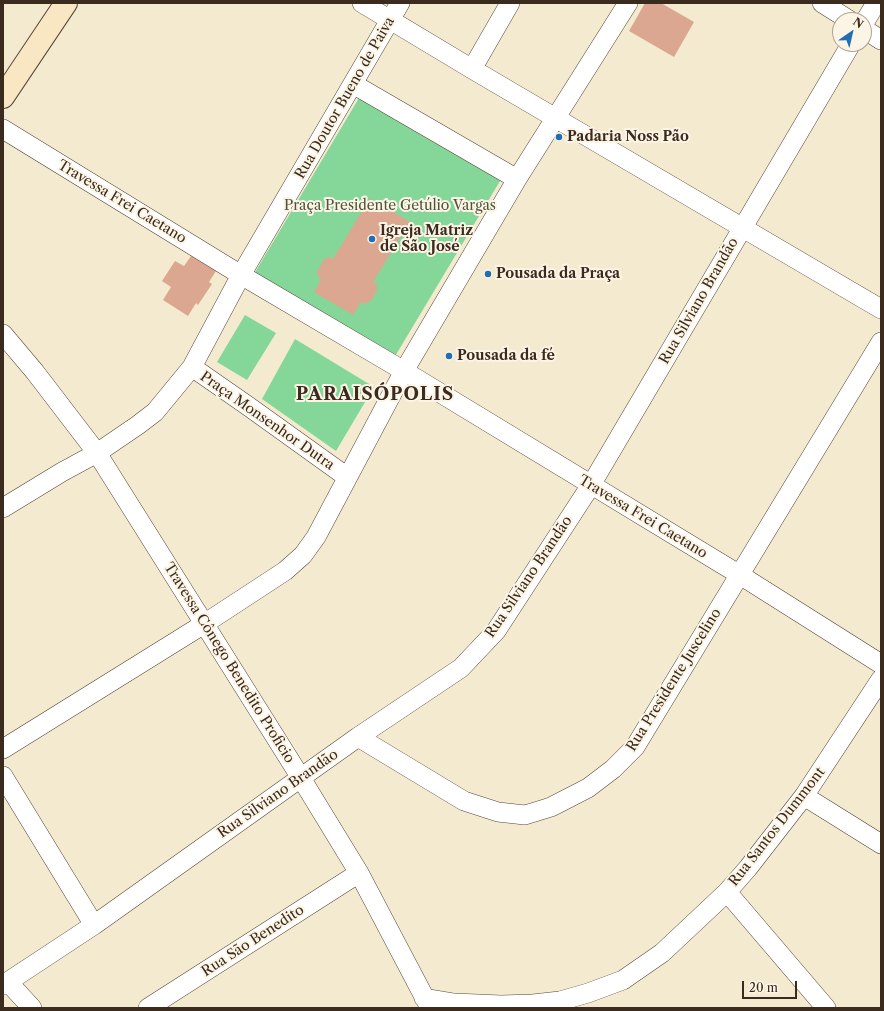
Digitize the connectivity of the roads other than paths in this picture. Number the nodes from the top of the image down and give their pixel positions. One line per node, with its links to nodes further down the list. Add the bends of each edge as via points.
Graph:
1 (66, 3): 16 (street)
2 (362, 3): 10 (street)
3 (400, 3): 10 (street, Rua Doutor Bueno de Paiva)
4 (510, 3): 14 (street)
5 (628, 3): 17 (street)
6 (822, 3): 8 (street)
7 (876, 3): 9 (street)
8 (836, 12)
9 (870, 12)
10 (390, 20): 14 (street); 15 (street, Rua Doutor Bueno de Paiva)
11 (872, 34): 12 (street)
12 (881, 40)
13 (846, 52): 20 (street, Rua Silviano Brandão)
14 (472, 69): 17 (street)
15 (354, 84): 19 (street); 21 (street, Rua Doutor Bueno de Paiva)
16 (3, 97)
17 (556, 118): 19 (street); 20 (street)
18 (3, 129): 21 (street, Travessa Frei Caetano)
19 (517, 179): 26 (street)
20 (742, 228): 22 (street); 29 (street, Rua Silviano Brandão)
21 (241, 275): 25 (street, Praça Monsenhor Dutra); 26 (street)
22 (881, 309)
23 (3, 334): 27 (street, Travessa Cônego Benedito Proficio)
24 (881, 342): 31 (street, Rua Presidente Juscelino)
25 (192, 368): 27 (street, via 155,412); 28 (street, Praça Monsenhor Dutra)
26 (404, 371): 28 (street); 29 (street, Travessa Frei Caetano)
27 (97, 453): 30 (street); 32 (street, Travessa Cônego Benedito Proficio)
28 (347, 477): 32 (street, via 316,537 303,555 285,571)
29 (591, 485): 31 (street, Travessa Frei Caetano); 35 (street, Rua Silviano Brandão, via 496,631 478,652 461,668)
30 (3, 508)
31 (740, 575): 33 (street, Travessa Frei Caetano); 35 (street, Rua Presidente Juscelino, via 635,746 613,769 588,788 551,807 525,815 498,812 464,801)
32 (204, 624): 36 (street); 38 (street, Travessa Cônego Benedito Proficio)
33 (881, 664)
34 (881, 679): 39 (street, Rua Santos Dummont)
35 (358, 737): 38 (street, Rua Silviano Brandão)
36 (3, 749)
37 (3, 776): 43 (street)
38 (301, 778): 41 (street, Travessa Cônego Benedito Proficio); 43 (street, Rua Silviano Brandão)
39 (804, 796): 40 (street); 42 (street, Rua Santos Dummont)
40 (881, 844)
41 (359, 873): 45 (street, Travessa Cônego Benedito Proficio); 47 (street, Rua São Benedito)
42 (726, 892): 45 (street, Rua Santos Dummont, via 662,952 623,980 588,993 560,1001 533,1004); 48 (street)
43 (94, 924): 44 (street, Rua Silviano Brandão)
44 (5, 984): 46 (street)
45 (427, 1003)
46 (32, 1008)
47 (148, 1008)
48 (826, 1008)

